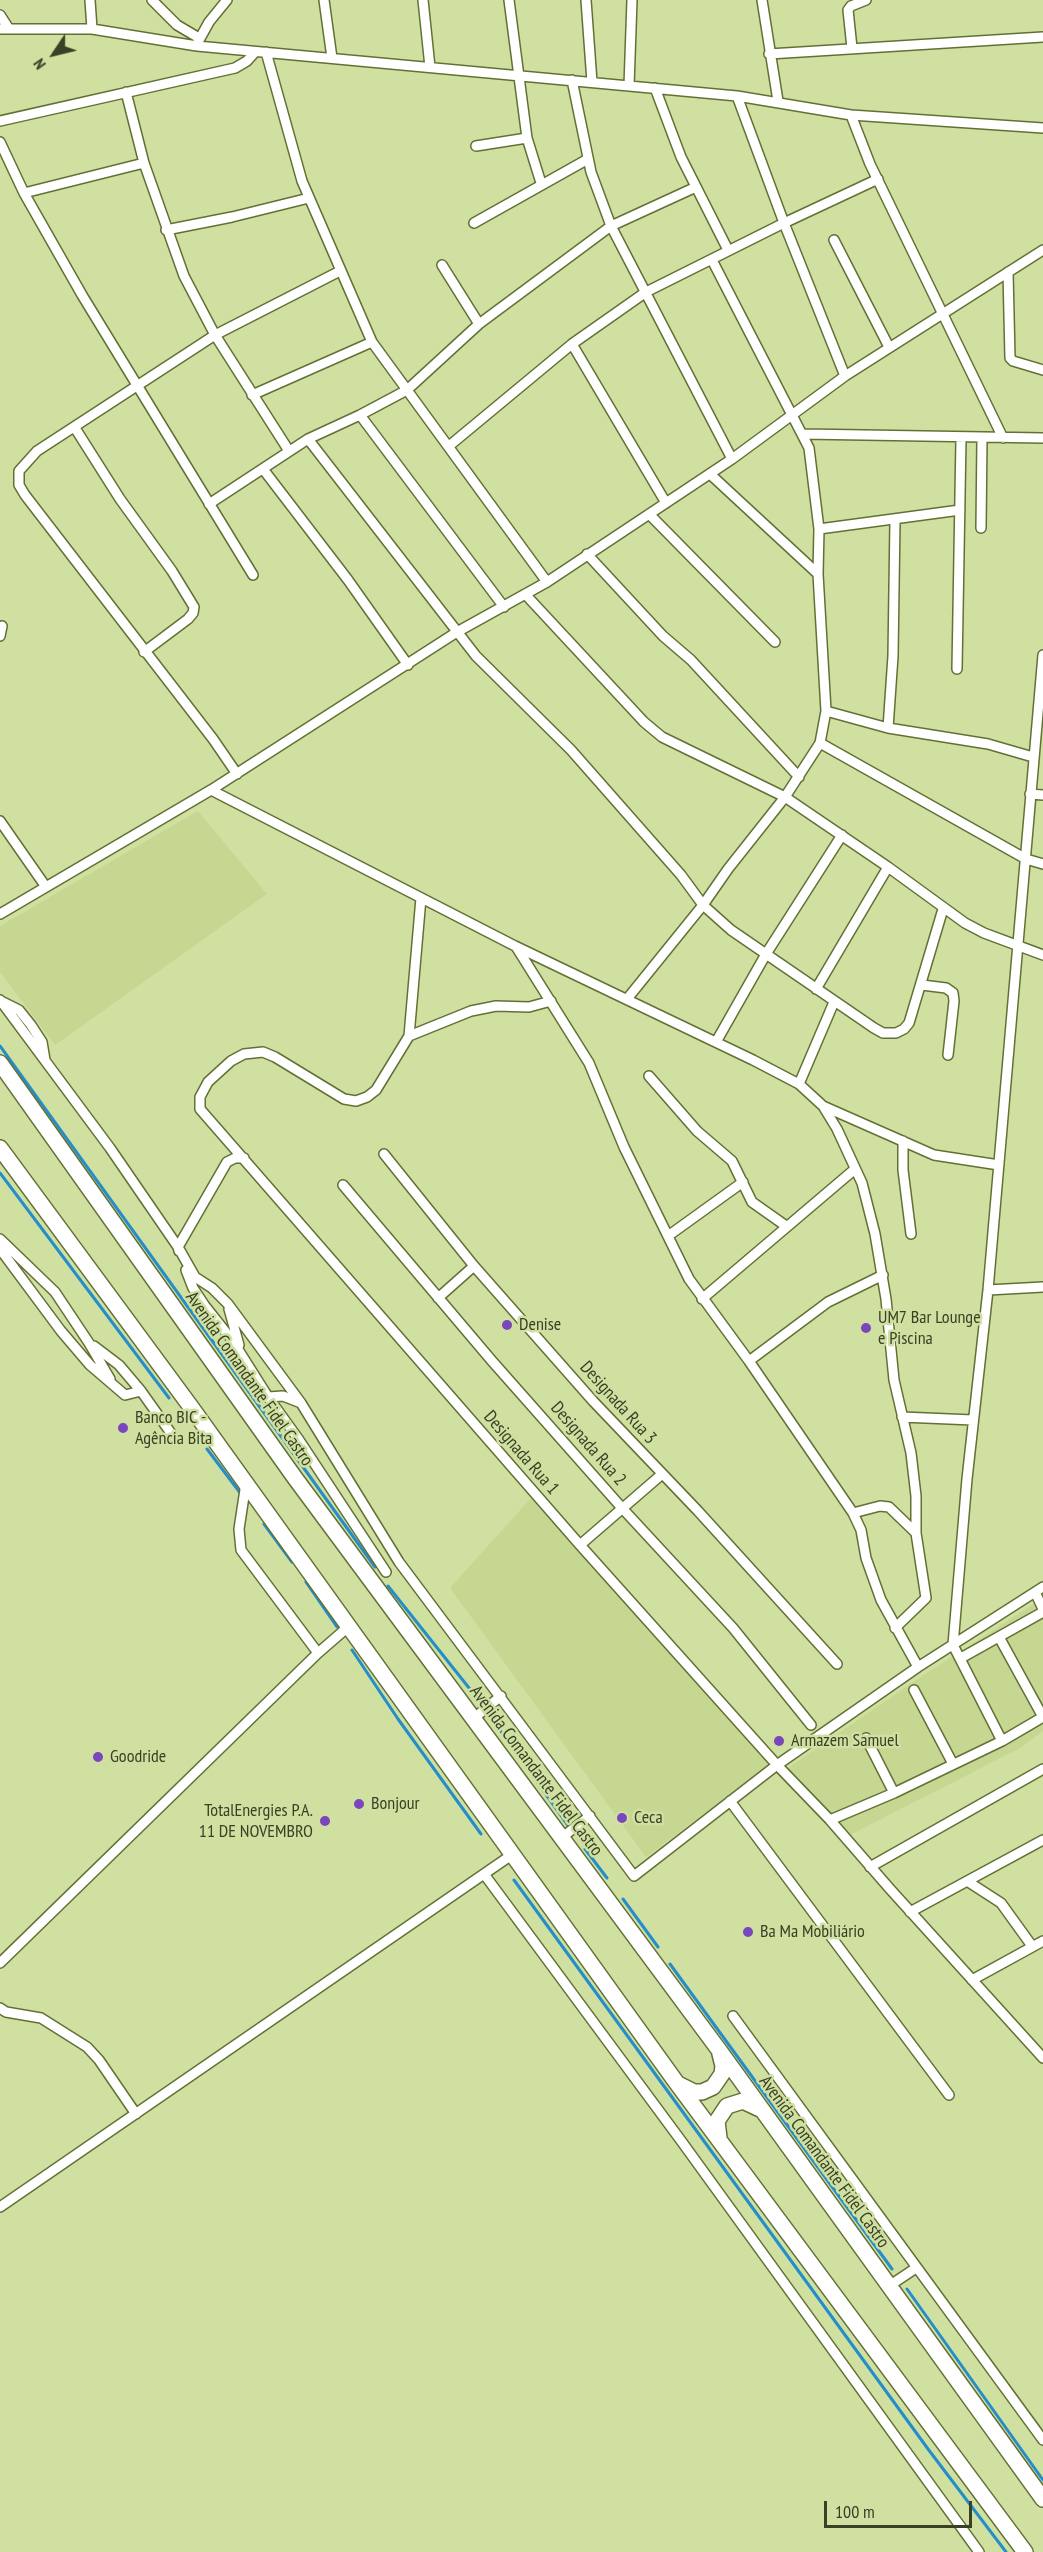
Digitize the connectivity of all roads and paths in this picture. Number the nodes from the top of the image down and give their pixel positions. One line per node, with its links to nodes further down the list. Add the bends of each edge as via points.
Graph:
1 (90, 0): 13 (street)
2 (153, 0): 15 (street)
3 (227, 0): 15 (street)
4 (324, 0): 20 (street)
5 (423, 0): 21 (street)
6 (509, 0): 22 (street)
7 (586, 0): 24 (street)
8 (632, 0): 25 (street)
9 (762, 0): 19 (street)
10 (866, 0): 16 (street, via 848,10)
11 (0, 15): 12 (street)
12 (4, 29): 13 (street)
13 (93, 29): 15 (street)
14 (1043, 38): 16 (street)
15 (198, 42): 17 (street)
16 (852, 48): 19 (street)
17 (255, 52): 18 (street); 27 (street, via 235,68)
18 (266, 52): 20 (street); 42 (street)
19 (769, 54): 29 (street)
20 (332, 58): 21 (street)
21 (430, 67): 22 (street)
22 (521, 75): 23 (street); 33 (street)
23 (572, 80): 24 (street); 36 (street)
24 (592, 82): 25 (street)
25 (629, 86): 26 (street)
26 (655, 88): 28 (street); 40 (street)
27 (126, 92): 31 (street); 37 (street)
28 (737, 96): 29 (street); 43 (street)
29 (778, 101): 30 (street)
30 (851, 115): 32 (street); 38 (street)
31 (0, 121)
32 (1043, 128)
33 (527, 138): 35 (street); 39 (street)
34 (0, 142): 41 (street)
35 (476, 146)
36 (588, 159): 39 (street); 45 (street)
37 (144, 163): 41 (street); 46 (street)
38 (878, 179): 43 (street); 55 (street)
39 (541, 183): 44 (street)
40 (696, 187): 45 (street); 48 (street)
41 (24, 193): 63 (street)
42 (309, 198): 46 (street); 52 (street)
43 (784, 222): 48 (street); 62 (street)
44 (474, 223)
45 (611, 226): 54 (street); 56 (street)
46 (166, 230): 57 (street, via 184,276)
47 (834, 240): 60 (street)
48 (728, 250): 50 (street)
49 (1043, 250): 53 (street)
50 (712, 260): 54 (street); 67 (street)
51 (442, 265): 56 (street)
52 (340, 271): 57 (street); 58 (street)
53 (1008, 272): 55 (street); 61 (street, via 1010,358)
54 (646, 292): 59 (street); 77 (street)
55 (942, 313): 60 (street); 72 (street)
56 (479, 324): 64 (street)
57 (215, 335): 63 (street); 65 (street)
58 (372, 342): 64 (street); 65 (street)
59 (572, 344): 75 (street); 82 (street)
60 (889, 347): 62 (street)
61 (1043, 370)
62 (845, 376): 67 (street)
63 (138, 384): 68 (street); 83 (street)
64 (406, 390): 66 (street); 75 (street)
65 (252, 395): 76 (street)
66 (360, 415): 74 (street); 94 (street)
67 (790, 415): 69 (street); 77 (street)
68 (75, 428): 99 (street, via 194,607 188,619); 99 (street, via 27,459 19,471 19,485)
69 (804, 434): 70 (street); 88 (street, via 812,460)
70 (961, 438): 71 (street); 78 (street)
71 (981, 438): 72 (street); 79 (street)
72 (1004, 438): 73 (street)
73 (1043, 438)
74 (308, 439): 76 (street); 96 (street)
75 (449, 446): 92 (street)
76 (289, 451): 80 (street)
77 (732, 459): 81 (street)
78 (961, 464): 79 (street); 84 (street)
79 (981, 465): 87 (street)
80 (263, 469): 83 (street); 101 (street)
81 (710, 474): 82 (street); 90 (street)
82 (666, 503): 85 (street)
83 (209, 504): 91 (street)
84 (960, 510): 86 (street); 102 (street)
85 (649, 514): 89 (street); 98 (street)
86 (895, 520): 88 (street); 105 (street)
87 (981, 528)
88 (819, 529): 90 (street)
89 (587, 554): 92 (street); 110 (street)
90 (818, 574): 104 (street)
91 (253, 575)
92 (547, 582): 93 (street)
93 (525, 594): 94 (street); 114 (street, via 653,730)
94 (504, 607): 96 (street)
95 (2, 626): 97 (street)
96 (457, 632): 101 (street); 122 (street, via 476,656 571,750)
97 (0, 636)
98 (775, 642)
99 (144, 652): 109 (street)
100 (1043, 656): 103 (street)
101 (408, 665): 109 (street)
102 (957, 669)
103 (1041, 693): 107 (street)
104 (826, 711): 105 (street); 106 (street)
105 (888, 728): 108 (street, via 988,744)
106 (820, 743): 110 (street); 117 (street)
107 (1039, 746): 108 (street)
108 (1033, 756): 112 (street)
109 (237, 774): 111 (street)
110 (799, 777): 114 (street)
111 (211, 790): 120 (street); 121 (street)
112 (1030, 794): 113 (street); 117 (street)
113 (1043, 795)
114 (785, 797): 116 (street); 122 (street)
115 (0, 821): 120 (street)
116 (842, 835): 119 (street); 127 (street)
117 (1026, 859): 118 (street); 126 (street)
118 (1043, 864)
119 (888, 867): 123 (street); 130 (street)
120 (46, 887): 124 (street)
121 (421, 898): 125 (street); 135 (street)
122 (703, 905): 127 (street); 131 (street)
123 (943, 909): 126 (street, via 984,933); 129 (street)
124 (0, 914)
125 (515, 946): 131 (street); 133 (street)
126 (1018, 946): 128 (street); 146 (street)
127 (766, 954): 130 (street); 136 (street)
128 (1043, 955)
129 (922, 985): 134 (street, via 909,1023 896,1033 884,1033); 137 (street, via 946,988 953,993)
130 (816, 989): 134 (street)
131 (627, 999): 136 (street)
132 (0, 1000): 154 (street)
133 (550, 1001): 135 (street, via 530,1007 496,1006 471,1011); 152 (street, via 594,1072 624,1147)
134 (834, 1002): 140 (street)
135 (409, 1036): 145 (street, Designada Rua 1, via 376,1090 356,1101 344,1099 262,1052 244,1054 231,1061 208,1082 200,1097 200,1108)
136 (716, 1042): 140 (street)
137 (948, 1055)
138 (0, 1063): 181 (highway, Avenida Comandante Fidel Castro)
139 (649, 1076): 148 (street, via 697,1131 725,1153)
140 (799, 1084): 141 (street)
141 (823, 1106): 142 (street); 147 (street)
142 (903, 1141): 146 (street, via 934,1155); 151 (street)
143 (0, 1148): 174 (highway)
144 (384, 1154): 156 (street, Designada Rua 3)
145 (244, 1158): 154 (street, via 227,1162); 178 (street, Designada Rua 1)
146 (999, 1165): 159 (street)
147 (855, 1169): 150 (street); 157 (street, via 862,1183)
148 (742, 1182): 150 (street, via 758,1207); 152 (street)
149 (343, 1185): 160 (street, Designada Rua 2)
150 (786, 1226): 161 (street)
151 (911, 1234)
152 (668, 1236): 161 (street)
153 (0, 1239): 163 (street, via 56,1292)
154 (178, 1247): 162 (street, via 195,1277); 164 (street, via 193,1288)
155 (0, 1249): 166 (street, via 61,1331)
156 (474, 1266): 160 (street); 173 (street, Designada Rua 3)
157 (883, 1275): 165 (street, via 821,1306); 170 (street, via 892,1370)
158 (1043, 1287): 159 (street)
159 (988, 1290): 171 (street)
160 (438, 1298): 175 (street, Designada Rua 2)
161 (702, 1299): 165 (street)
162 (228, 1304): 164 (street); 169 (street)
163 (90, 1343): 166 (street); 167 (street, via 119,1365)
164 (240, 1350): 168 (street)
165 (749, 1361): 176 (street)
166 (114, 1387): 167 (street, via 125,1395)
167 (141, 1391): 172 (street)
168 (268, 1397): 169 (street, via 283,1396); 180 (street)
169 (302, 1403): 179 (street)
170 (902, 1417): 171 (street); 177 (street, via 916,1497)
171 (973, 1420): 187 (street)
172 (173, 1436)
173 (661, 1475): 175 (street); 190 (street, Designada Rua 3)
174 (246, 1483): 184 (highway); 188 (street, via 239,1529 241,1550)
175 (622, 1508): 178 (street); 196 (street, Designada Rua 2, via 733,1628)
176 (853, 1513): 177 (street, via 889,1507); 185 (street, via 871,1575)
177 (916, 1533): 185 (street, via 926,1598)
178 (580, 1545): 200 (street, Designada Rua 1)
179 (399, 1562): 180 (street); 193 (street)
180 (386, 1572): 181 (street)
181 (373, 1583): 195 (highway, Avenida Comandante Fidel Castro)
182 (1039, 1590): 183 (street); 187 (street)
183 (1043, 1611): 186 (street)
184 (348, 1627): 188 (street); 208 (highway)
185 (895, 1628): 191 (street)
186 (999, 1636): 189 (street); 194 (street)
187 (953, 1645): 189 (street); 191 (street)
188 (318, 1653): 215 (street)
189 (961, 1658): 198 (street)
190 (837, 1664)
191 (918, 1667): 200 (street)
192 (914, 1690): 199 (street)
193 (501, 1696): 195 (street); 204 (street)
194 (1043, 1717): 198 (street)
195 (473, 1719): 206 (highway, Avenida Comandante Fidel Castro)
196 (811, 1725)
197 (866, 1738): 202 (street)
198 (1002, 1741): 199 (street)
199 (953, 1764): 202 (street)
200 (777, 1765): 203 (street); 205 (street, Designada Rua 1)
201 (1043, 1769): 209 (street)
202 (894, 1793): 205 (street)
203 (730, 1801): 204 (street, via 634,1876); 223 (street)
204 (590, 1816): 206 (street)
205 (830, 1820): 209 (street, Designada Rua 1)
206 (561, 1838): 220 (highway, Avenida Comandante Fidel Castro)
207 (1041, 1844): 211 (street)
208 (513, 1854): 210 (street); 222 (highway)
209 (870, 1867): 212 (street, Designada Rua 1)
210 (484, 1874): 225 (street); 232 (street)
211 (967, 1881): 212 (street); 214 (street, via 1001,1903)
212 (910, 1912): 216 (street, Designada Rua 1)
213 (1043, 1941): 214 (street)
214 (1032, 1946): 216 (street)
215 (0, 1963)
216 (972, 1980): 219 (street, Designada Rua 1)
217 (0, 2008): 225 (street, via 41,2018 87,2047)
218 (733, 2016): 228 (street)
219 (1038, 2049): 221 (street, Designada Rua 1)
220 (719, 2050): 222 (highway, via 723,2070 713,2087 694,2092); 224 (highway, Avenida Comandante Fidel Castro)
221 (1043, 2058)
222 (676, 2082): 226 (highway)
223 (949, 2096)
224 (762, 2112): 226 (highway, via 747,2102 727,2106 717,2121); 229 (highway, Avenida Comandante Fidel Castro)
225 (136, 2114): 227 (street)
226 (721, 2142): 233 (highway)
227 (0, 2207)
228 (916, 2268): 229 (street); 230 (street)
229 (889, 2286): 231 (highway, Avenida Comandante Fidel Castro)
230 (1043, 2440)
231 (1043, 2499)
232 (979, 2552)
233 (1025, 2552)

